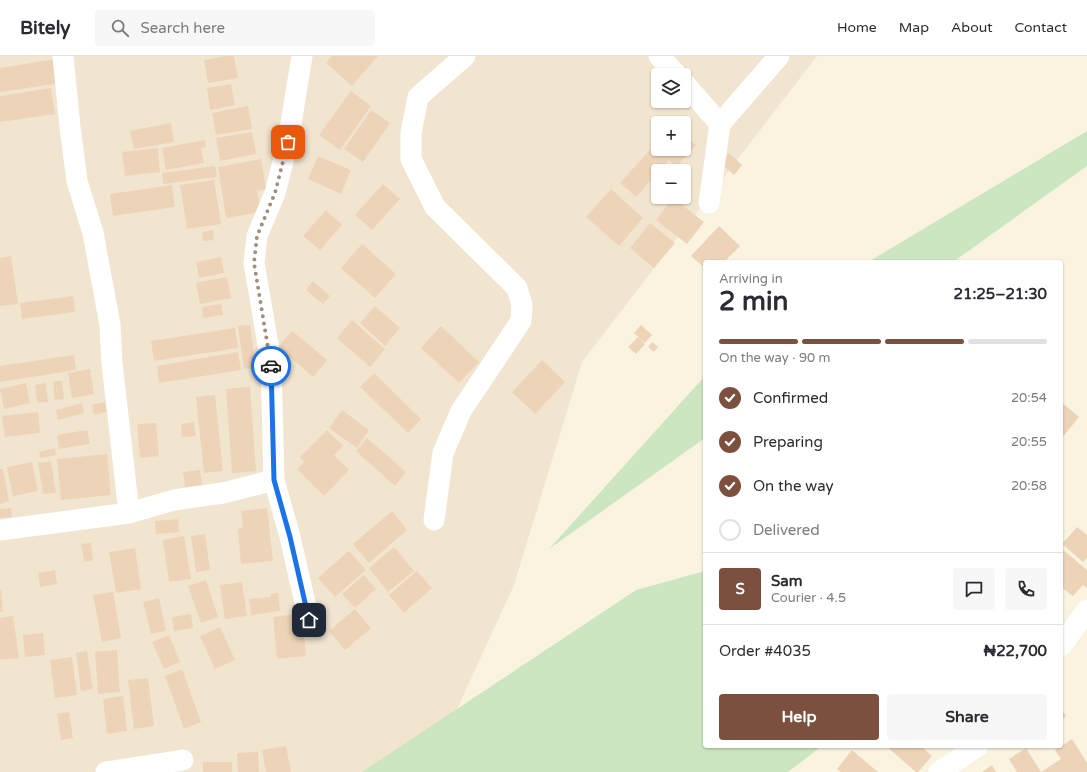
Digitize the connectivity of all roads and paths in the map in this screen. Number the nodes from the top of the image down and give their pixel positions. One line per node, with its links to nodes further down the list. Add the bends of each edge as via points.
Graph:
1 (63, 56): 11 (street, via 77,181 94,233 110,325)
2 (302, 56): 10 (street, via 288,142 275,193 257,236 254,263 271,362)
3 (465, 56): 12 (street, via 418,97 411,133 411,159 435,207 517,288 522,305 521,321 461,412 443,453)
4 (659, 56): 6 (street)
5 (779, 56): 8 (street)
6 (670, 68)
7 (691, 91): 8 (street)
8 (720, 124): 9 (street)
9 (709, 203)
10 (274, 480): 11 (street, via 223,493 174,500); 15 (street)
11 (129, 513): 13 (street)
12 (434, 520)
13 (0, 530)
14 (1087, 610): 16 (street)
15 (309, 620)
16 (1063, 643)
17 (975, 748): 20 (street)
18 (183, 760): 19 (street)
19 (106, 772)
20 (939, 772)

